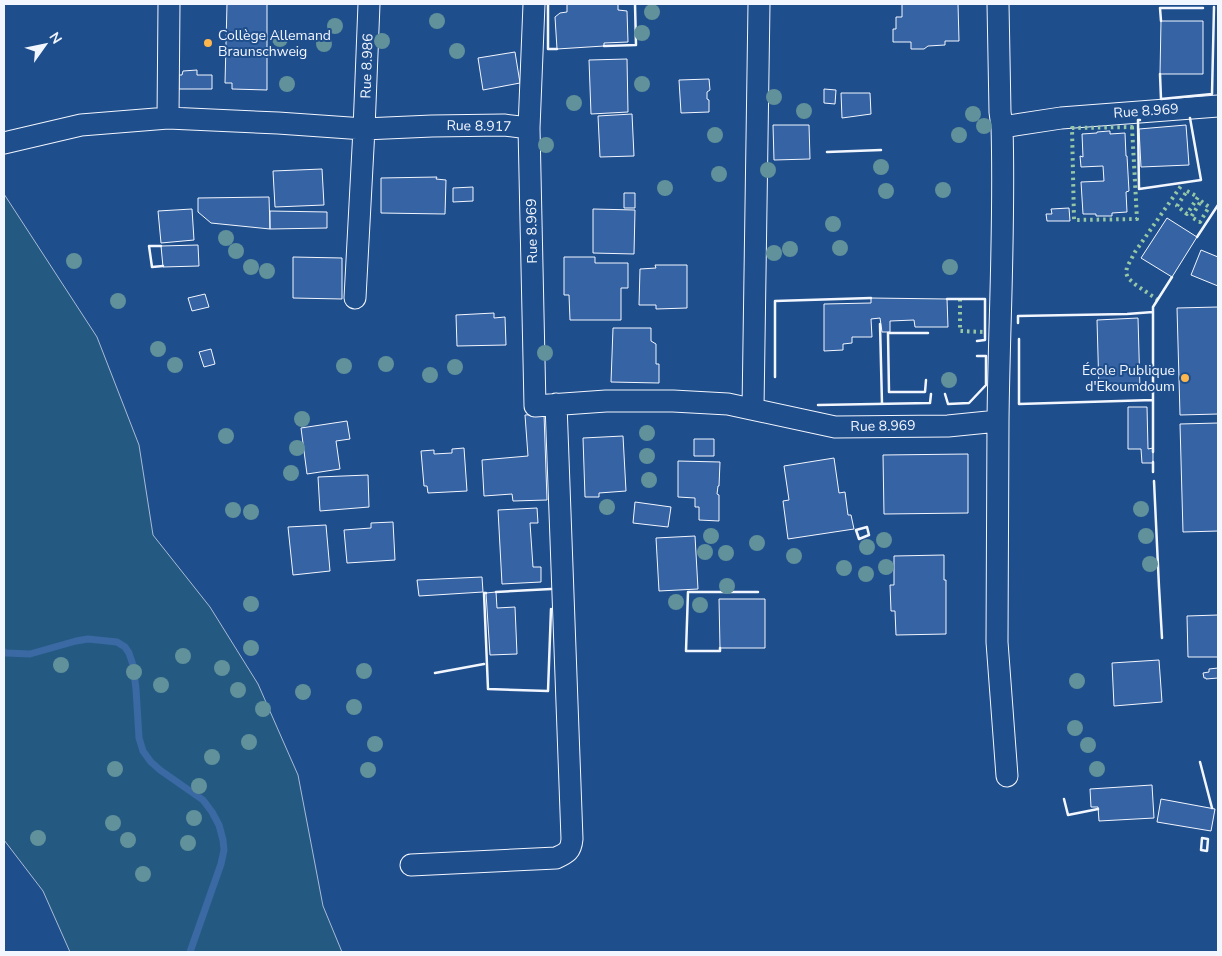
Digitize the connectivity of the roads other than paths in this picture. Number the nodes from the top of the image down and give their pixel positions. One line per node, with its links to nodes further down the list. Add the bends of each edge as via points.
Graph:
1 (169, 4): 7 (street)
2 (369, 4): 10 (street, Rue 8.986)
3 (534, 4): 9 (street, Rue 8.917)
4 (758, 4): 14 (street)
5 (998, 4): 8 (street)
6 (1218, 106): 8 (street, Rue 8.969, via 1061,118)
7 (168, 118): 10 (street, Rue 8.917); 11 (street, Rue 8.917, via 81,125)
8 (1002, 126): 15 (street)
9 (529, 128): 10 (street, Rue 8.917, via 495,125); 13 (street, Rue 8.969, via 536,406)
10 (364, 129): 12 (street, Rue 8.986)
11 (4, 143)
12 (356, 298)
13 (556, 404): 14 (street, Rue 8.969, via 673,401 728,404); 17 (street, via 571,848 556,858)
14 (753, 410): 15 (street, Rue 8.969, via 835,427 948,426)
15 (998, 421): 16 (street, via 997,642)
16 (1007, 776)
17 (411, 865)

